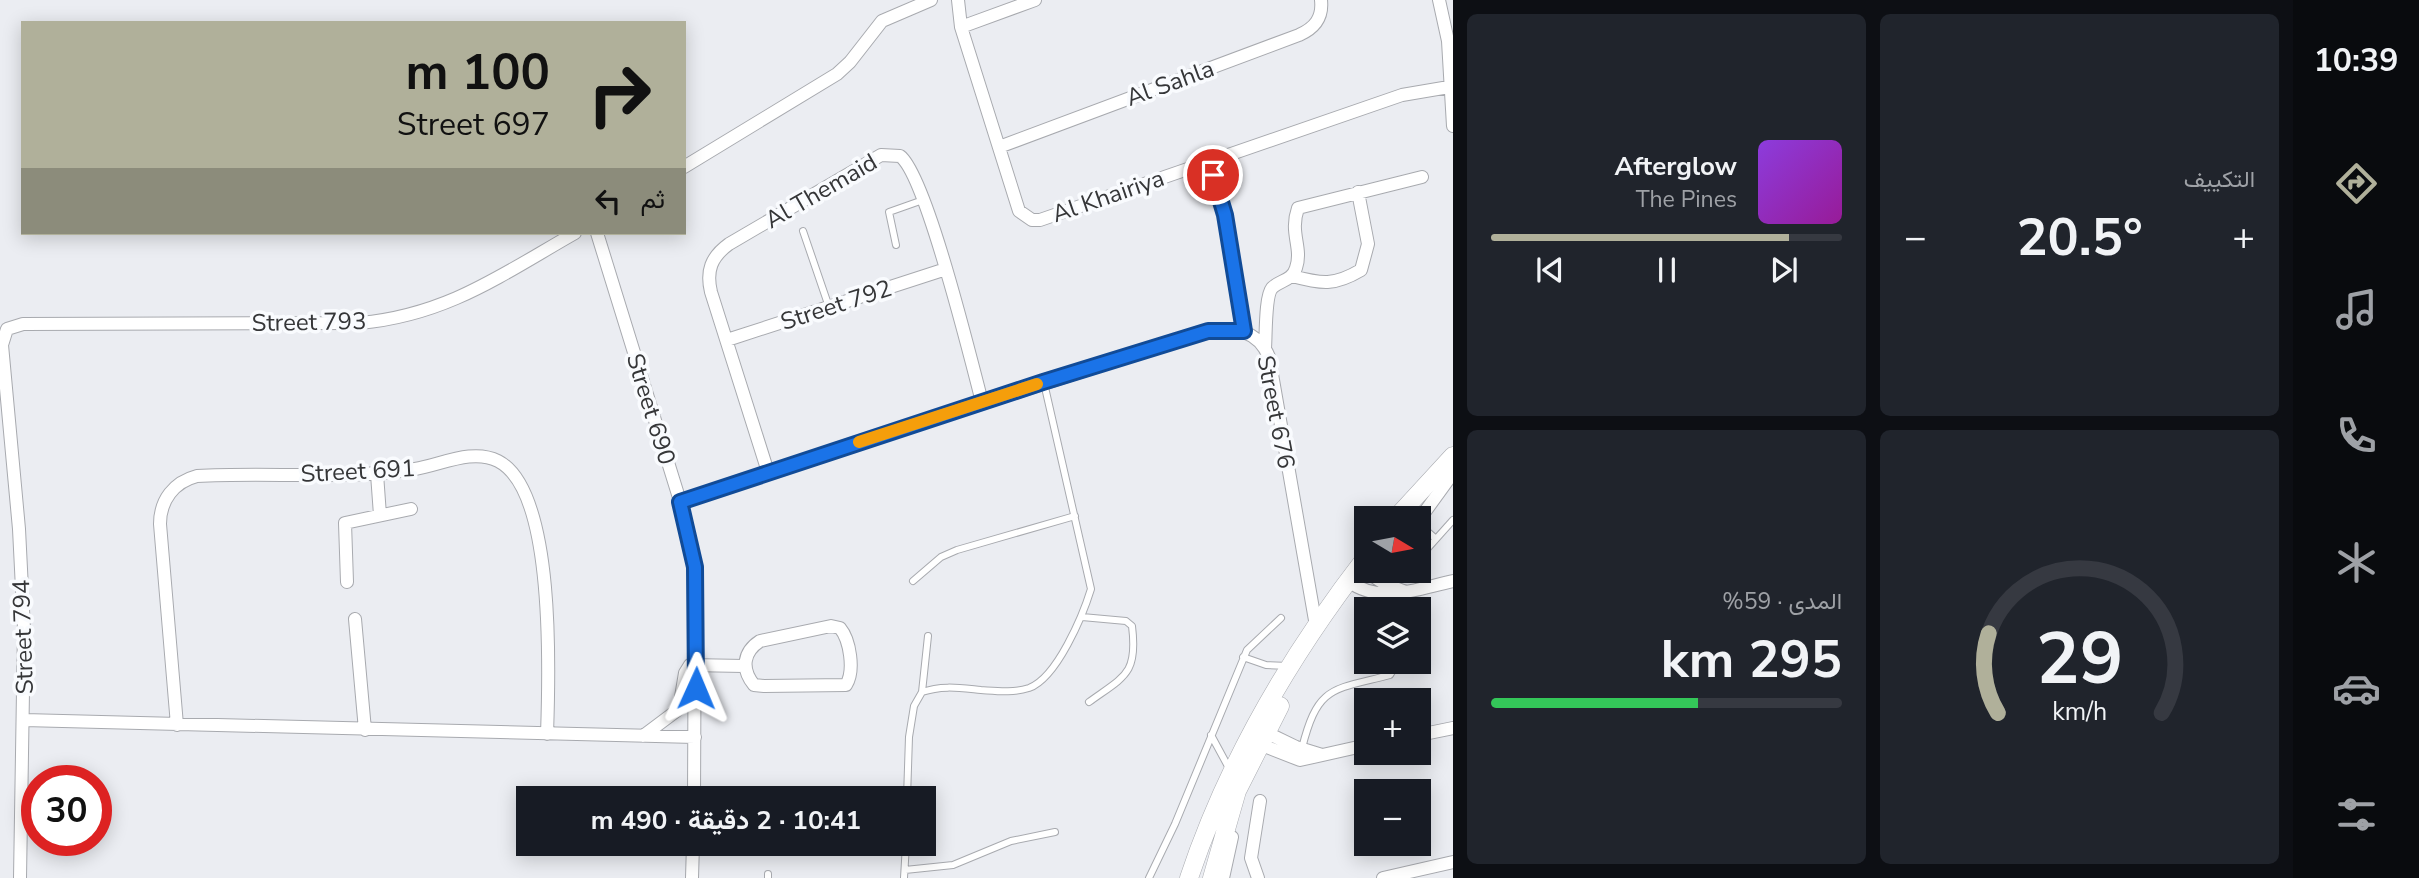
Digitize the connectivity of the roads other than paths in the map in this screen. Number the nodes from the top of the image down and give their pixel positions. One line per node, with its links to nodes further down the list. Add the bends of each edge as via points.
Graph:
1 (931, 0): 11 (street, via 882,21 836,74)
2 (958, 0): 6 (street, Al Khairiya)
3 (1035, 0): 6 (street)
4 (1321, 0): 9 (street, Al Sahla, via 1316,24 1299,36)
5 (1439, 0): 7 (street, via 1448,41)
6 (961, 27): 9 (street, Al Khairiya)
7 (1449, 87): 8 (street); 10 (street, Al Khairiya, via 1402,95)
8 (1453, 126)
9 (999, 147): 10 (street, Al Khairiya, via 1019,211 1032,220)
10 (1210, 161): 23 (lane, Street 676, via 1225,215)
11 (686, 166)
12 (1422, 177): 13 (street)
13 (1358, 192): 20 (street, via 1298,208 1293,232 1299,254); 20 (street, via 1368,244 1361,270 1340,282)
14 (923, 200): 18 (lane, via 889,212); 19 (street, Al Themaid); 24 (street, Al Themaid, via 908,162 900,156 881,155 729,244 713,260 708,281)
15 (803, 231): 21 (lane)
16 (572, 235): 22 (street, Street 793, via 469,294 391,320)
17 (598, 235): 32 (street, Street 690)
18 (896, 245)
19 (946, 269): 21 (street, Street 792); 27 (street, Al Themaid)
20 (1292, 276): 25 (street, via 1273,286 1268,295)
21 (829, 307): 24 (street, Street 792)
22 (23, 324): 66 (street, Street 794, via 8,330 2,345 19,529)
23 (1244, 331): 25 (street, Street 676); 26 (street, via 1208,331)
24 (727, 340): 29 (street, Al Themaid)
25 (1265, 348): 49 (street, Street 676)
26 (1043, 382): 27 (street); 37 (lane)
27 (982, 402): 29 (street)
28 (1453, 456): 33 (street)
29 (768, 472): 32 (street)
30 (1453, 473): 34 (street)
31 (377, 474): 36 (street); 67 (street, Street 691, via 197,476 170,492 160,524); 71 (street, Street 691, via 475,456 500,462 518,480 536,535 548,607)
32 (680, 502): 60 (street, Street 690, via 695,567)
33 (1420, 506)
34 (1423, 506)
35 (411, 509): 36 (street)
36 (380, 515): 46 (street, via 345,523)
37 (1075, 516): 43 (lane, via 941,557); 54 (lane, via 1091,589)
38 (1453, 520): 40 (lane)
39 (1432, 535): 40 (lane)
40 (1436, 539): 41 (lane)
41 (1432, 543)
42 (1354, 578): 53 (street)
43 (913, 581)
44 (1354, 581): 74 (street)
45 (1453, 581): 50 (street)
46 (347, 582)
47 (1370, 583): 51 (street)
48 (1386, 583): 50 (street)
49 (1308, 592): 53 (street); 57 (street, Street 676)
50 (1406, 592): 52 (street)
51 (1382, 597)
52 (1397, 597)
53 (1333, 602): 57 (street)
54 (1082, 617): 64 (lane, via 1045,676 1032,687 1014,692 937,687); 65 (lane, via 1126,621 1132,625 1133,635 1127,675)
55 (1281, 618): 59 (lane)
56 (355, 620): 69 (street)
57 (1316, 626): 62 (street)
58 (928, 636): 64 (lane)
59 (1243, 657): 62 (lane, via 1266,665); 72 (lane)
60 (696, 663): 61 (street); 73 (street, via 686,670 679,709); 75 (street, Street 690)
61 (744, 666): 61 (street, via 754,685 764,686 836,687 846,685 851,674 846,634 831,626 760,641 752,646)
62 (1290, 666): 74 (street)
63 (1391, 674): 76 (lane, via 1327,694 1314,710)
64 (922, 692): 81 (lane, via 914,706 909,737)
65 (1089, 702)
66 (24, 720): 67 (street); 91 (street, Street 794)
67 (177, 725): 69 (street)
68 (1453, 728): 70 (street)
69 (365, 730): 71 (street)
70 (1431, 733)
71 (547, 734): 73 (street)
72 (1211, 735): 79 (lane); 93 (lane)
73 (643, 736): 75 (street)
74 (1257, 736): 76 (street); 78 (street, via 1300,760); 79 (street); 82 (street)
75 (695, 737): 80 (street, Street 690)
76 (1302, 748): 78 (street)
77 (1354, 749): 78 (street)
78 (1322, 755)
79 (1231, 772): 94 (street)
80 (694, 786)
81 (907, 786)
82 (1237, 791): 85 (street, via 1239,809); 95 (street)
83 (1260, 801): 86 (street)
84 (1055, 832): 90 (lane, via 1010,841 953,865)
85 (1229, 849): 86 (street); 96 (street)
86 (1251, 853): 97 (street)
87 (693, 856): 92 (street)
88 (905, 856): 90 (lane)
89 (1453, 862): 98 (street)
90 (904, 874)
91 (20, 878)
92 (692, 878)
93 (1149, 878)
94 (1189, 878)
95 (1212, 878)
96 (1223, 878)
97 (1258, 878)
98 (1383, 878)

